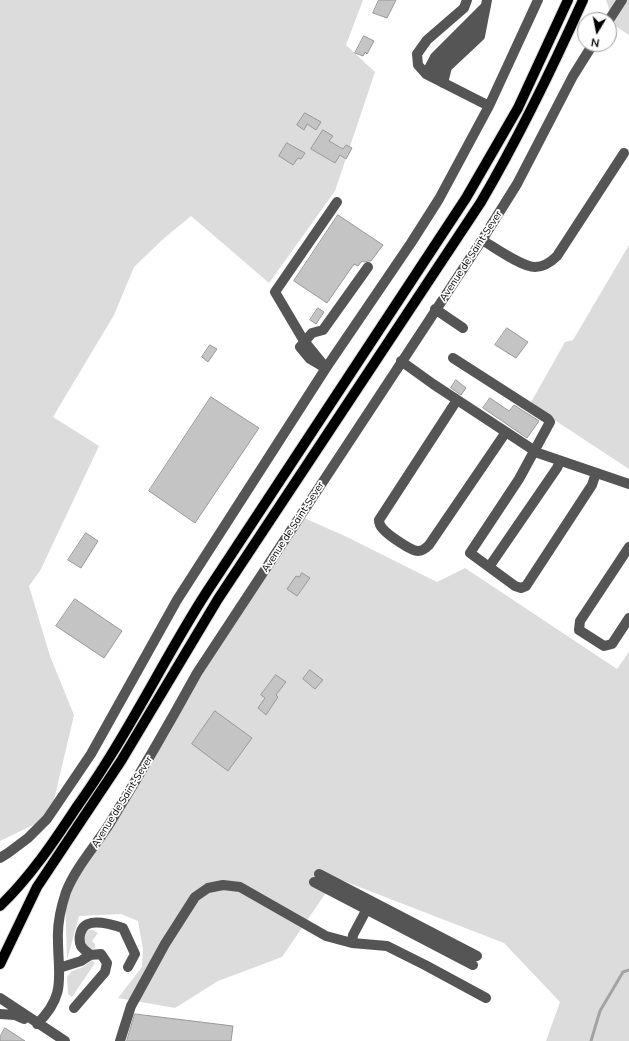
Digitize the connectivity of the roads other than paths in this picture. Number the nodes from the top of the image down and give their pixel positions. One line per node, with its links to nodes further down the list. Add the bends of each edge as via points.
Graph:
1 (467, 0): 9 (street, via 464,8 427,40 417,54 418,65)
2 (538, 0): 11 (street)
3 (568, 0): 34 (main road, via 518,108 466,198 185,625 111,756 41,860)
4 (583, 0): 38 (main road, via 535,103 481,202 218,599 121,761 37,887)
5 (622, 0): 7 (street)
6 (486, 3): 9 (street, via 435,57); 10 (street, via 480,36 447,67)
7 (614, 12)
8 (588, 52): 14 (street, Avenue de Saint-Sever, via 517,184)
9 (426, 74): 10 (street)
10 (443, 82): 11 (street)
11 (490, 106): 21 (street, via 439,199)
12 (624, 153): 14 (street, via 557,256 548,264 535,267 523,264)
13 (337, 202): 18 (street, via 275,292)
14 (482, 240): 16 (street, Avenue de Saint-Sever)
15 (368, 267): 18 (street, via 324,330 312,333)
16 (435, 309): 17 (street); 20 (street, Avenue de Saint-Sever)
17 (463, 328)
18 (304, 341): 21 (street)
19 (453, 358): 24 (street, via 548,419 548,427)
20 (401, 361): 22 (street); 39 (street, Avenue de Saint-Sever, via 197,673 160,740 75,875 63,903 58,926)
21 (326, 368): 31 (street, via 177,600 88,760 47,819 28,838)
22 (457, 400): 23 (street); 23 (street, via 379,520 383,530 411,550 423,550 430,545)
23 (506, 432): 24 (street)
24 (534, 450): 25 (street); 29 (street, via 519,479 470,553)
25 (560, 461): 26 (street); 29 (street)
26 (596, 473): 27 (street); 29 (street, via 592,485 526,586 515,586)
27 (629, 484)
28 (629, 547): 30 (street, via 580,620 578,630 604,646 612,644)
29 (490, 567)
30 (629, 618)
31 (0, 858)
32 (316, 878): 33 (street)
33 (369, 905): 35 (street, via 353,935); 37 (street)
34 (0, 906)
35 (352, 943): 42 (street, via 387,946); 47 (street, via 326,936 240,887 223,885 208,888 195,898 165,944 131,1006)
36 (90, 955): 39 (street, via 81,961); 40 (street, via 79,938 82,928 88,924 108,923 123,928 135,954); 43 (street, via 101,954 107,963 105,972)
37 (475, 960)
38 (0, 964)
39 (59, 968): 45 (street, Avenue de Saint-Sever, via 60,980 56,999)
40 (128, 968)
41 (0, 998): 45 (street)
42 (486, 998)
43 (74, 1008)
44 (0, 1014): 45 (street, via 14,1015)
45 (37, 1024): 46 (street)
46 (65, 1041)
47 (120, 1041)

